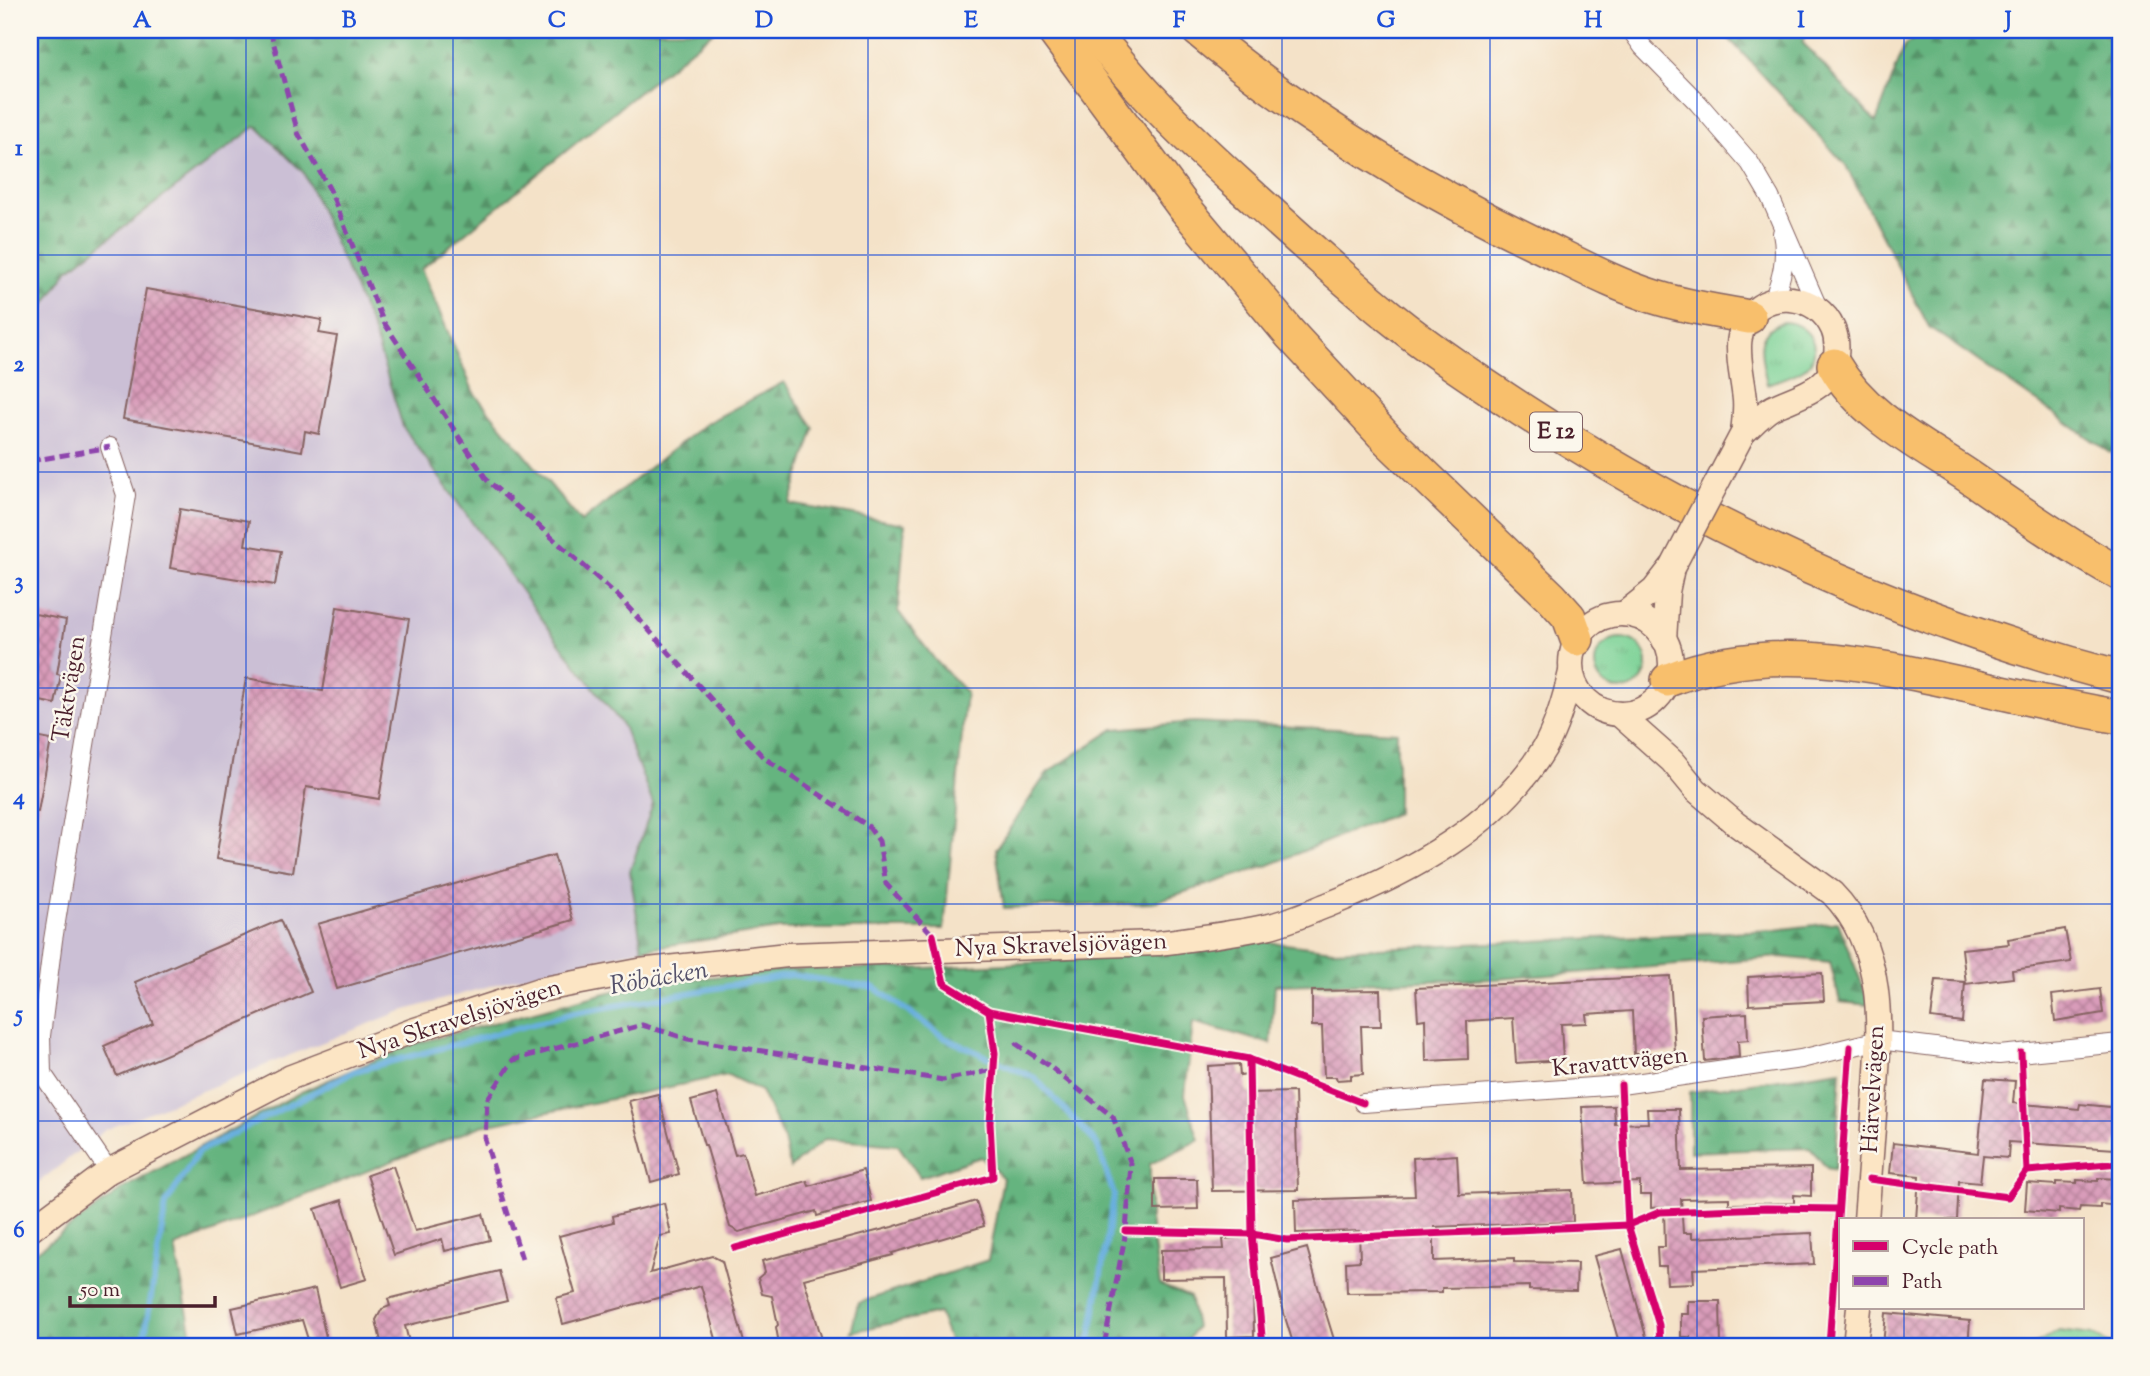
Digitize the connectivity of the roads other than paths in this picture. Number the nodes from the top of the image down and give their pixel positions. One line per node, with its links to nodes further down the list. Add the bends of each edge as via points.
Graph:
1 (1053, 30): 15 (highway, via 1183,206 1290,334 1388,440 1552,598 1569,617)
2 (1091, 30): 19 (highway, E 12, via 1152,101 1309,248 1392,319 1563,437 1662,495 1841,581 1943,621)
3 (1112, 30): 17 (highway, E 12, via 1175,100 1320,238 1480,362 1572,421 1674,483 1774,534 1947,605)
4 (1198, 30): 7 (highway, via 1331,130 1503,228 1653,297 1687,306)
5 (1631, 30): 6 (street, via 1749,163)
6 (1778, 216): 7 (street, via 1784,241 1781,282); 8 (street)
7 (1761, 309): 8 (main road, via 1802,300); 10 (main road, via 1743,325 1738,346 1745,403)
8 (1819, 310): 9 (main road, via 1835,333)
9 (1834, 365): 10 (main road, via 1816,388 1769,410); 13 (highway, via 1872,411)
10 (1743, 433): 12 (main road, bridge)
11 (110, 447): 28 (street, Täktvägen, via 126,495 41,1036 42,1073)
12 (1672, 568): 14 (main road); 16 (main road)
13 (2120, 575)
14 (1624, 614): 15 (main road, via 1601,618); 16 (main road, via 1644,620)
15 (1577, 639): 18 (main road)
16 (1664, 640): 20 (main road, via 1670,655)
17 (2120, 660)
18 (1572, 672): 21 (main road, via 1580,694); 23 (main road, Nya Skravelsjövägen)
19 (2120, 677)
20 (1661, 691): 21 (main road, via 1637,711); 22 (highway, via 1691,671 1720,664 1801,658 1849,661); 24 (main road, via 1660,734)
21 (1609, 711): 23 (main road, Nya Skravelsjövägen, via 1566,725); 24 (main road)
22 (2120, 717)
23 (1545, 746): 28 (main road, Nya Skravelsjövägen, via 1493,809 1409,869 1271,925 1159,943 787,955 639,971 539,990 291,1077)
24 (1672, 761): 25 (main road, Härvelvägen, via 1696,790 1736,824 1844,905 1870,958)
25 (1879, 1040): 26 (street, via 1999,1055); 27 (street, Kravattvägen, via 1801,1059 1621,1085); 29 (main road, Härvelvägen)
26 (2120, 1043)
27 (1363, 1103)
28 (109, 1171): 30 (main road, Nya Skravelsjövägen)
29 (1866, 1218)
30 (30, 1230)
31 (1858, 1310): 32 (main road)
32 (1855, 1346)

